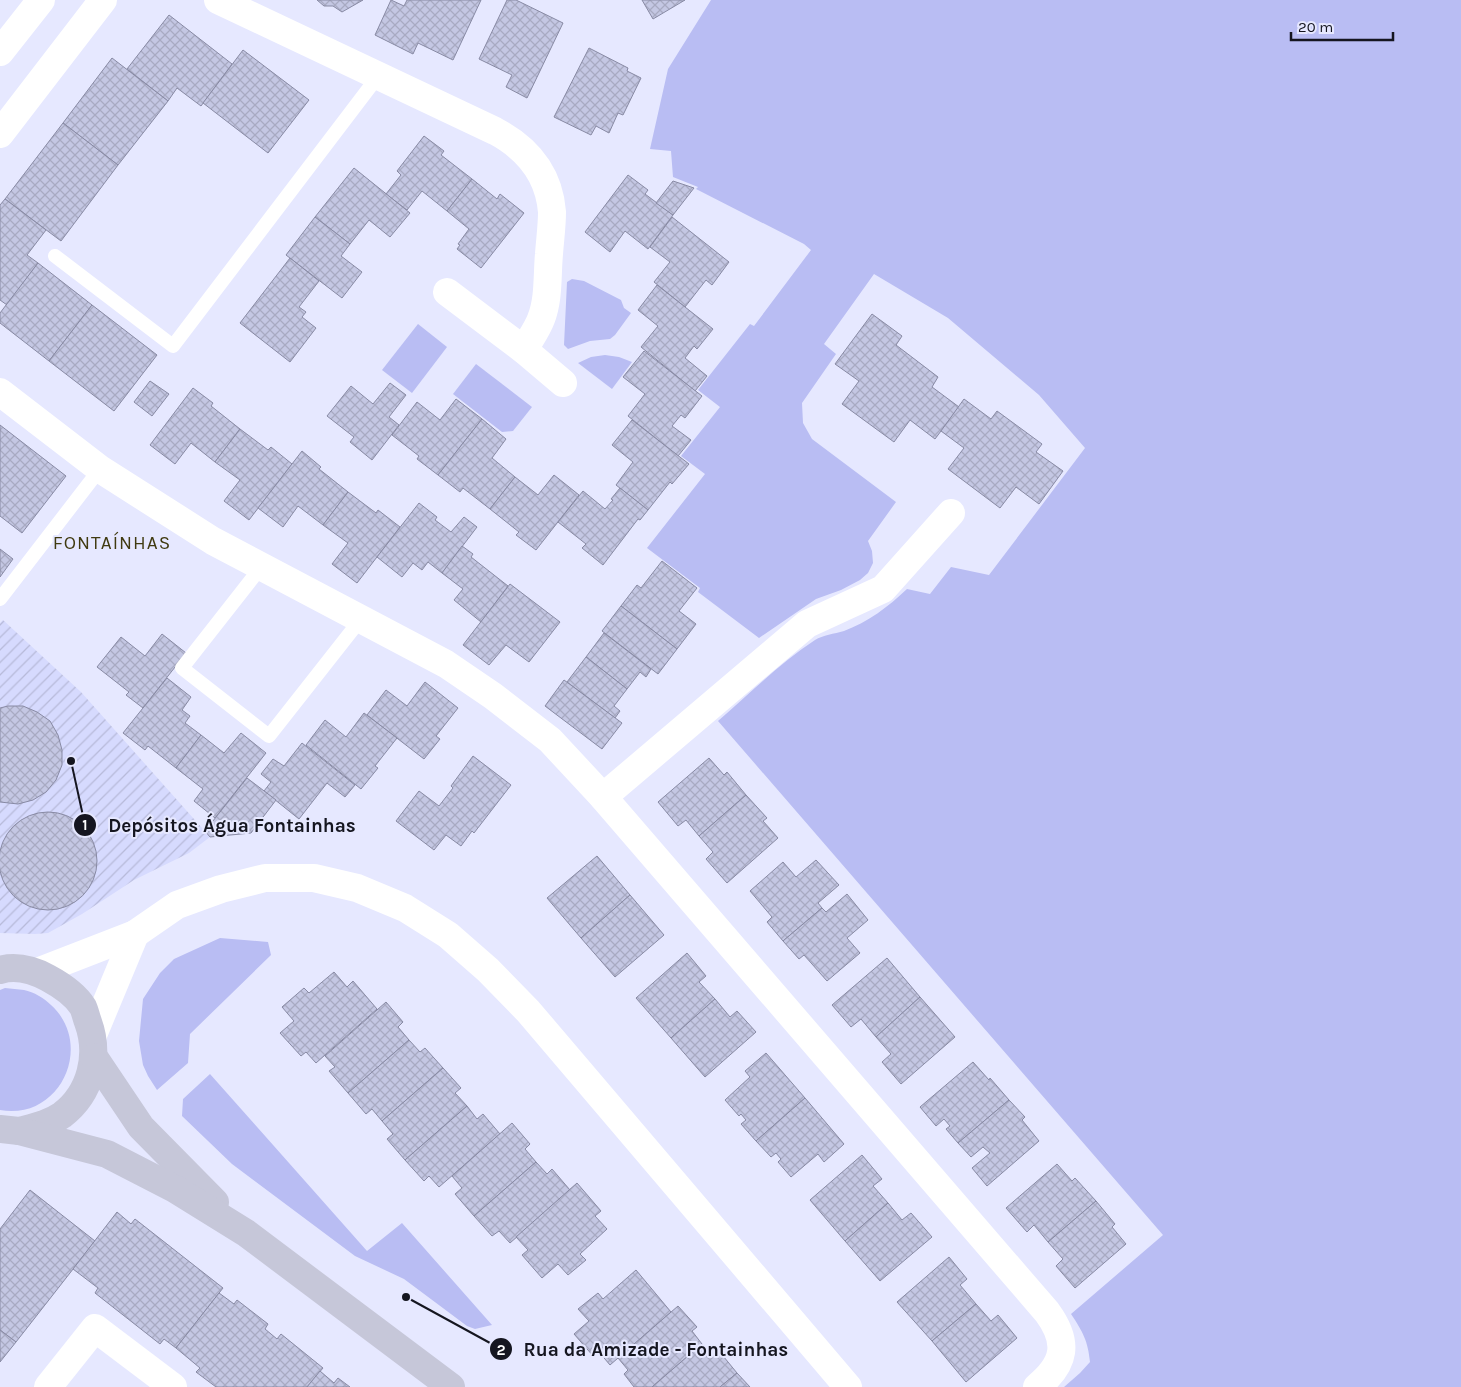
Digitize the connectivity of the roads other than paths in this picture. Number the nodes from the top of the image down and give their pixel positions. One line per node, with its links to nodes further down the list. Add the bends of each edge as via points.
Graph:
1 (41, 0): 4 (street)
2 (103, 0): 6 (street)
3 (218, 0): 5 (street)
4 (0, 52)
5 (379, 75): 7 (lane, via 173,346); 9 (street, via 512,140 529,155 542,174 552,213 546,298 541,319)
6 (0, 134)
7 (55, 256)
8 (447, 292): 9 (street)
9 (524, 350): 10 (street)
10 (563, 383)
11 (0, 392): 12 (street)
12 (100, 469): 14 (street, via 213,540); 15 (lane)
13 (951, 513): 17 (street, via 883,589 807,624)
14 (262, 566): 16 (street); 16 (lane, via 182,668 269,736)
15 (0, 599)
16 (361, 619): 17 (street, via 446,664 493,696 550,740)
17 (603, 797): 28 (street, via 1057,1325 1061,1354 1056,1368)
18 (135, 934): 20 (street); 21 (street); 27 (street, via 177,905 222,888 265,878 314,878 357,888 405,908 448,935 528,1011)
19 (1, 969): 20 (main road, via 20,968)
20 (37, 972): 21 (main road, via 63,985 83,1007)
21 (93, 1046): 22 (main road, via 89,1079 78,1099 61,1115 41,1126); 23 (main road, via 141,1127)
22 (9, 1130): 23 (main road, via 107,1154)
23 (246, 1233): 26 (main road)
24 (48, 1387): 25 (street, via 95,1328)
25 (174, 1387)
26 (451, 1387)
27 (848, 1387)
28 (1038, 1387)

